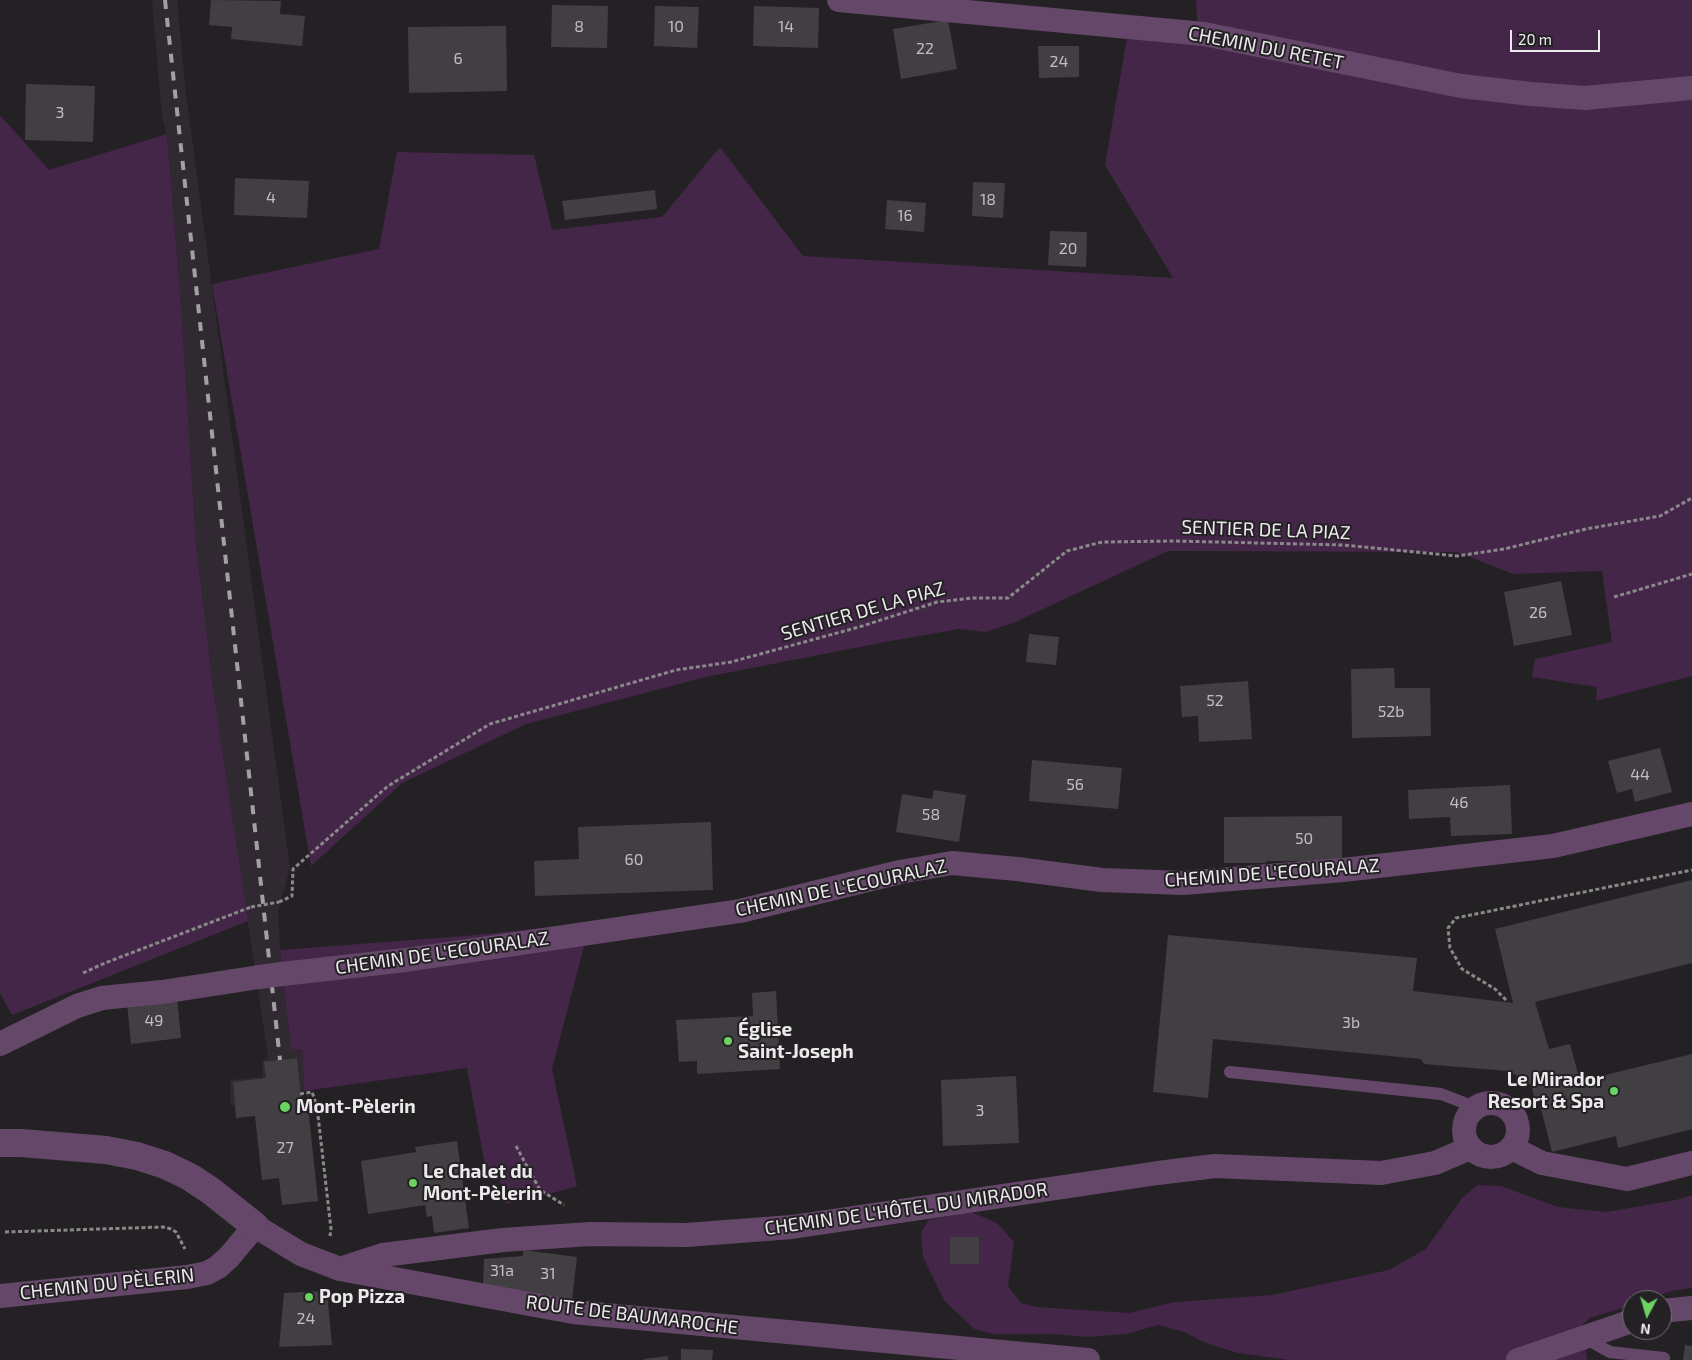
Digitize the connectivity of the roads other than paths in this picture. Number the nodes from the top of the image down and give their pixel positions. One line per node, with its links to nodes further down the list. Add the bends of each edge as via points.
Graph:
1 (839, 0): 2 (street, CHEMIN DU RETET, via 1204,34 1461,86 1530,94 1585,98)
2 (1692, 88)
3 (1692, 814): 4 (street, CHEMIN DE L'ECOURALAZ, bridge, via 1553,846 1343,870 1183,882 1102,880 952,863 900,872 740,911 406,960 102,998 78,1006)
4 (0, 1044)
5 (1230, 1072): 6 (lane, via 1442,1094)
6 (1476, 1107): 8 (street, via 1464,1122 1465,1140); 9 (street, via 1492,1103 1514,1115 1518,1132)
7 (0, 1143): 11 (street, ROUTE DE BAUMAROCHE, via 106,1150 137,1156 190,1177)
8 (1470, 1148): 9 (street, via 1483,1157 1491,1158); 12 (street, CHEMIN DE L'HÔTEL DU MIRADOR, via 1435,1163 1381,1173 1215,1166 792,1227 686,1235 590,1234 503,1240 383,1255)
9 (1512, 1148): 10 (street, via 1542,1163 1627,1179)
10 (1692, 1163)
11 (255, 1226): 12 (street, ROUTE DE BAUMAROCHE, via 300,1254); 13 (street, CHEMIN DU PÈLERIN, via 230,1257 212,1270 198,1274)
12 (340, 1269): 18 (street, ROUTE DE BAUMAROCHE, via 573,1312)
13 (0, 1296)
14 (1692, 1308): 15 (street)
15 (1672, 1310)
16 (1622, 1324): 17 (street)
17 (1583, 1338): 19 (lane, via 1610,1352); 21 (street)
18 (1018, 1358): 20 (street, ROUTE DE BAUMAROCHE)
19 (1664, 1358)
20 (1088, 1360)
21 (1518, 1360)

